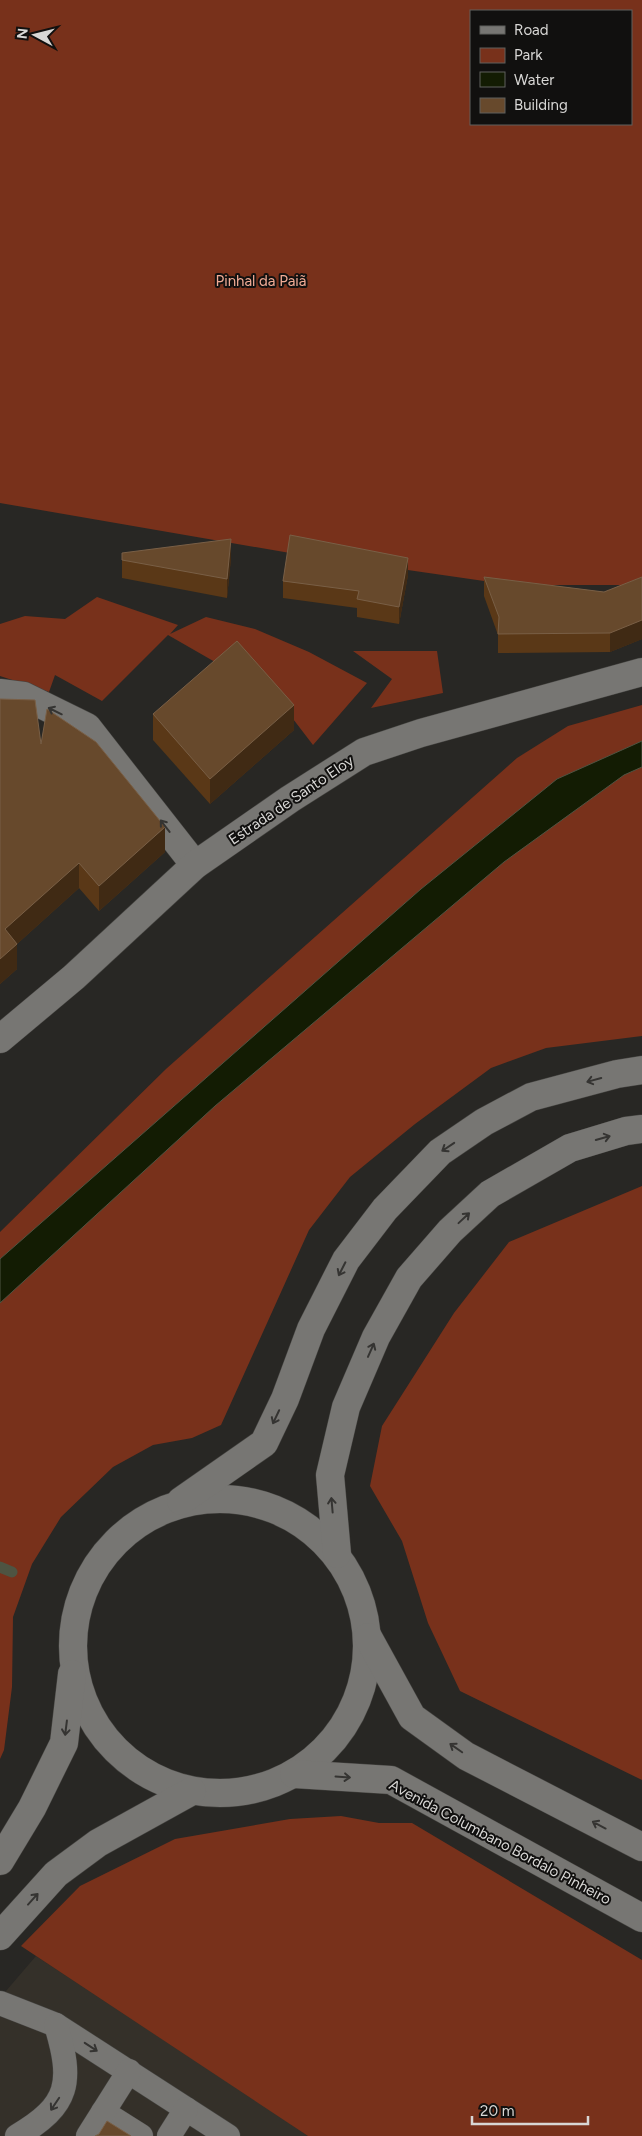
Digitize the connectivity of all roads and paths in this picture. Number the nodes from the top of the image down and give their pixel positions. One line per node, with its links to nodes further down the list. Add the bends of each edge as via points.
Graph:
1 (642, 672): 3 (main road, Estrada de Santo Eloy, via 364,752)
2 (0, 693): 3 (main road, one-way to 2, via 87,727 24,696)
3 (195, 865): 4 (main road, Estrada de Santo Eloy, via 74,977)
4 (0, 1039)
5 (642, 1070): 7 (main road, one-way to 7, via 531,1097 484,1122 440,1152 385,1209 346,1260 311,1329 264,1443)
6 (642, 1129): 8 (main road, one-way to 6, via 330,1475 346,1407 376,1337 409,1278 450,1231 490,1194 570,1148)
7 (176, 1504): 8 (main road, via 220,1497 264,1504 304,1523); 10 (main road, via 139,1522 108,1548 87,1583 74,1622)
8 (337, 1554): 9 (main road, via 358,1593)
9 (368, 1637): 11 (main road, via 365,1678 350,1716 326,1749); 13 (main road, one-way to 9, via 466,1756 412,1717)
10 (73, 1662): 12 (main road, via 82,1698 100,1732 125,1759 156,1780); 14 (main road, one-way to 14, via 64,1743 32,1808)
11 (294, 1774): 12 (main road, via 261,1788 227,1794); 15 (main road, Avenida Columbano Bordalo Pinheiro, one-way to 15, via 391,1780)
12 (192, 1791): 16 (main road, one-way to 12, via 56,1874 98,1843)
13 (642, 1847)
14 (0, 1861)
15 (642, 1918)
16 (0, 1936)
17 (0, 2003): 18 (lane)
18 (56, 2025): 19 (lane, one-way to 19); 22 (lane, one-way to 22, via 66,2056 66,2082 56,2104 39,2123)
19 (129, 2071): 20 (lane); 21 (lane)
20 (186, 2109): 25 (lane); 26 (lane)
21 (103, 2112): 23 (lane); 24 (lane)
22 (17, 2136)
23 (88, 2136)
24 (141, 2136)
25 (169, 2136)
26 (228, 2136)

